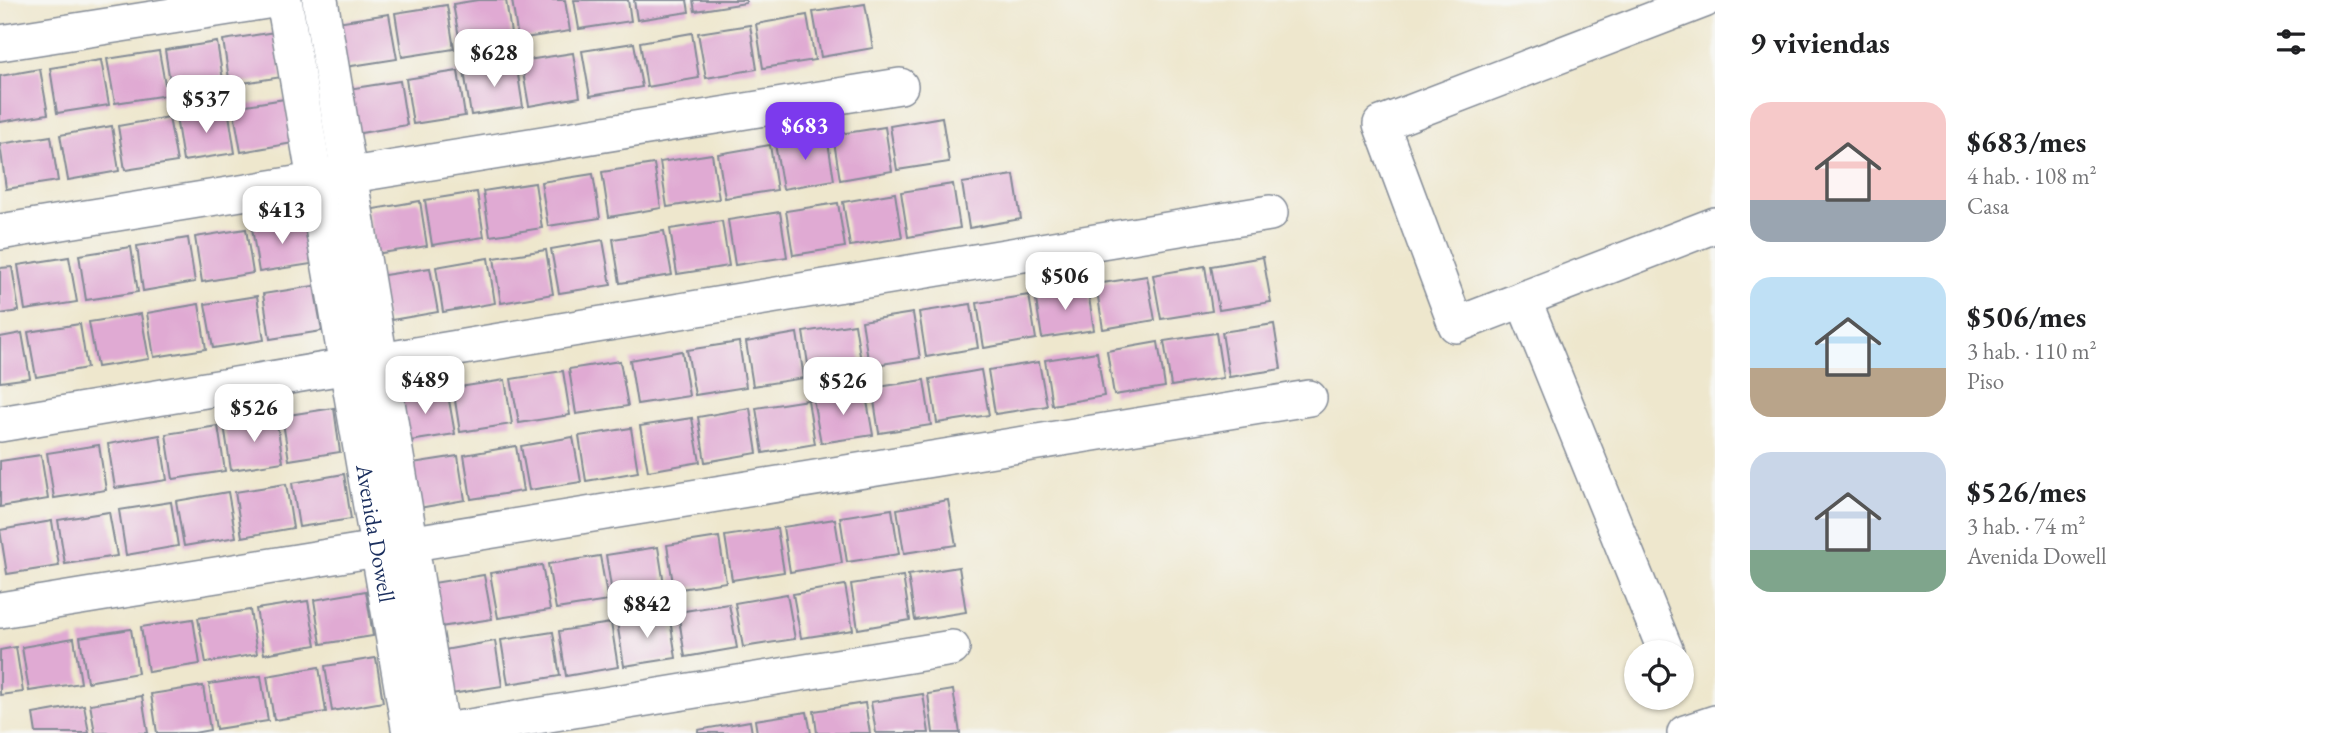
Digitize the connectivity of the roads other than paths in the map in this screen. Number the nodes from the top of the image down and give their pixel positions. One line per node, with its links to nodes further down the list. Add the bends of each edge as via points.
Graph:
1 (273, 0): 5 (street)
2 (284, 0): 7 (street, Avenida Dowell)
3 (320, 0): 7 (street, Avenida Dowell)
4 (1704, 0): 11 (street, via 1381,124 1456,325)
5 (0, 43)
6 (900, 86): 7 (street)
7 (332, 178): 9 (street); 12 (street, Avenida Dowell)
8 (1270, 214): 12 (street)
9 (0, 232)
10 (1712, 235): 11 (street)
11 (1523, 299): 17 (street)
12 (363, 364): 14 (street); 15 (street, Avenida Dowell)
13 (1309, 398): 15 (street)
14 (0, 424)
15 (394, 546): 16 (street); 20 (street, Avenida Dowell)
16 (0, 610)
17 (1661, 640)
18 (952, 648): 20 (street)
19 (1715, 723): 21 (street)
20 (432, 733)
21 (1685, 733)

